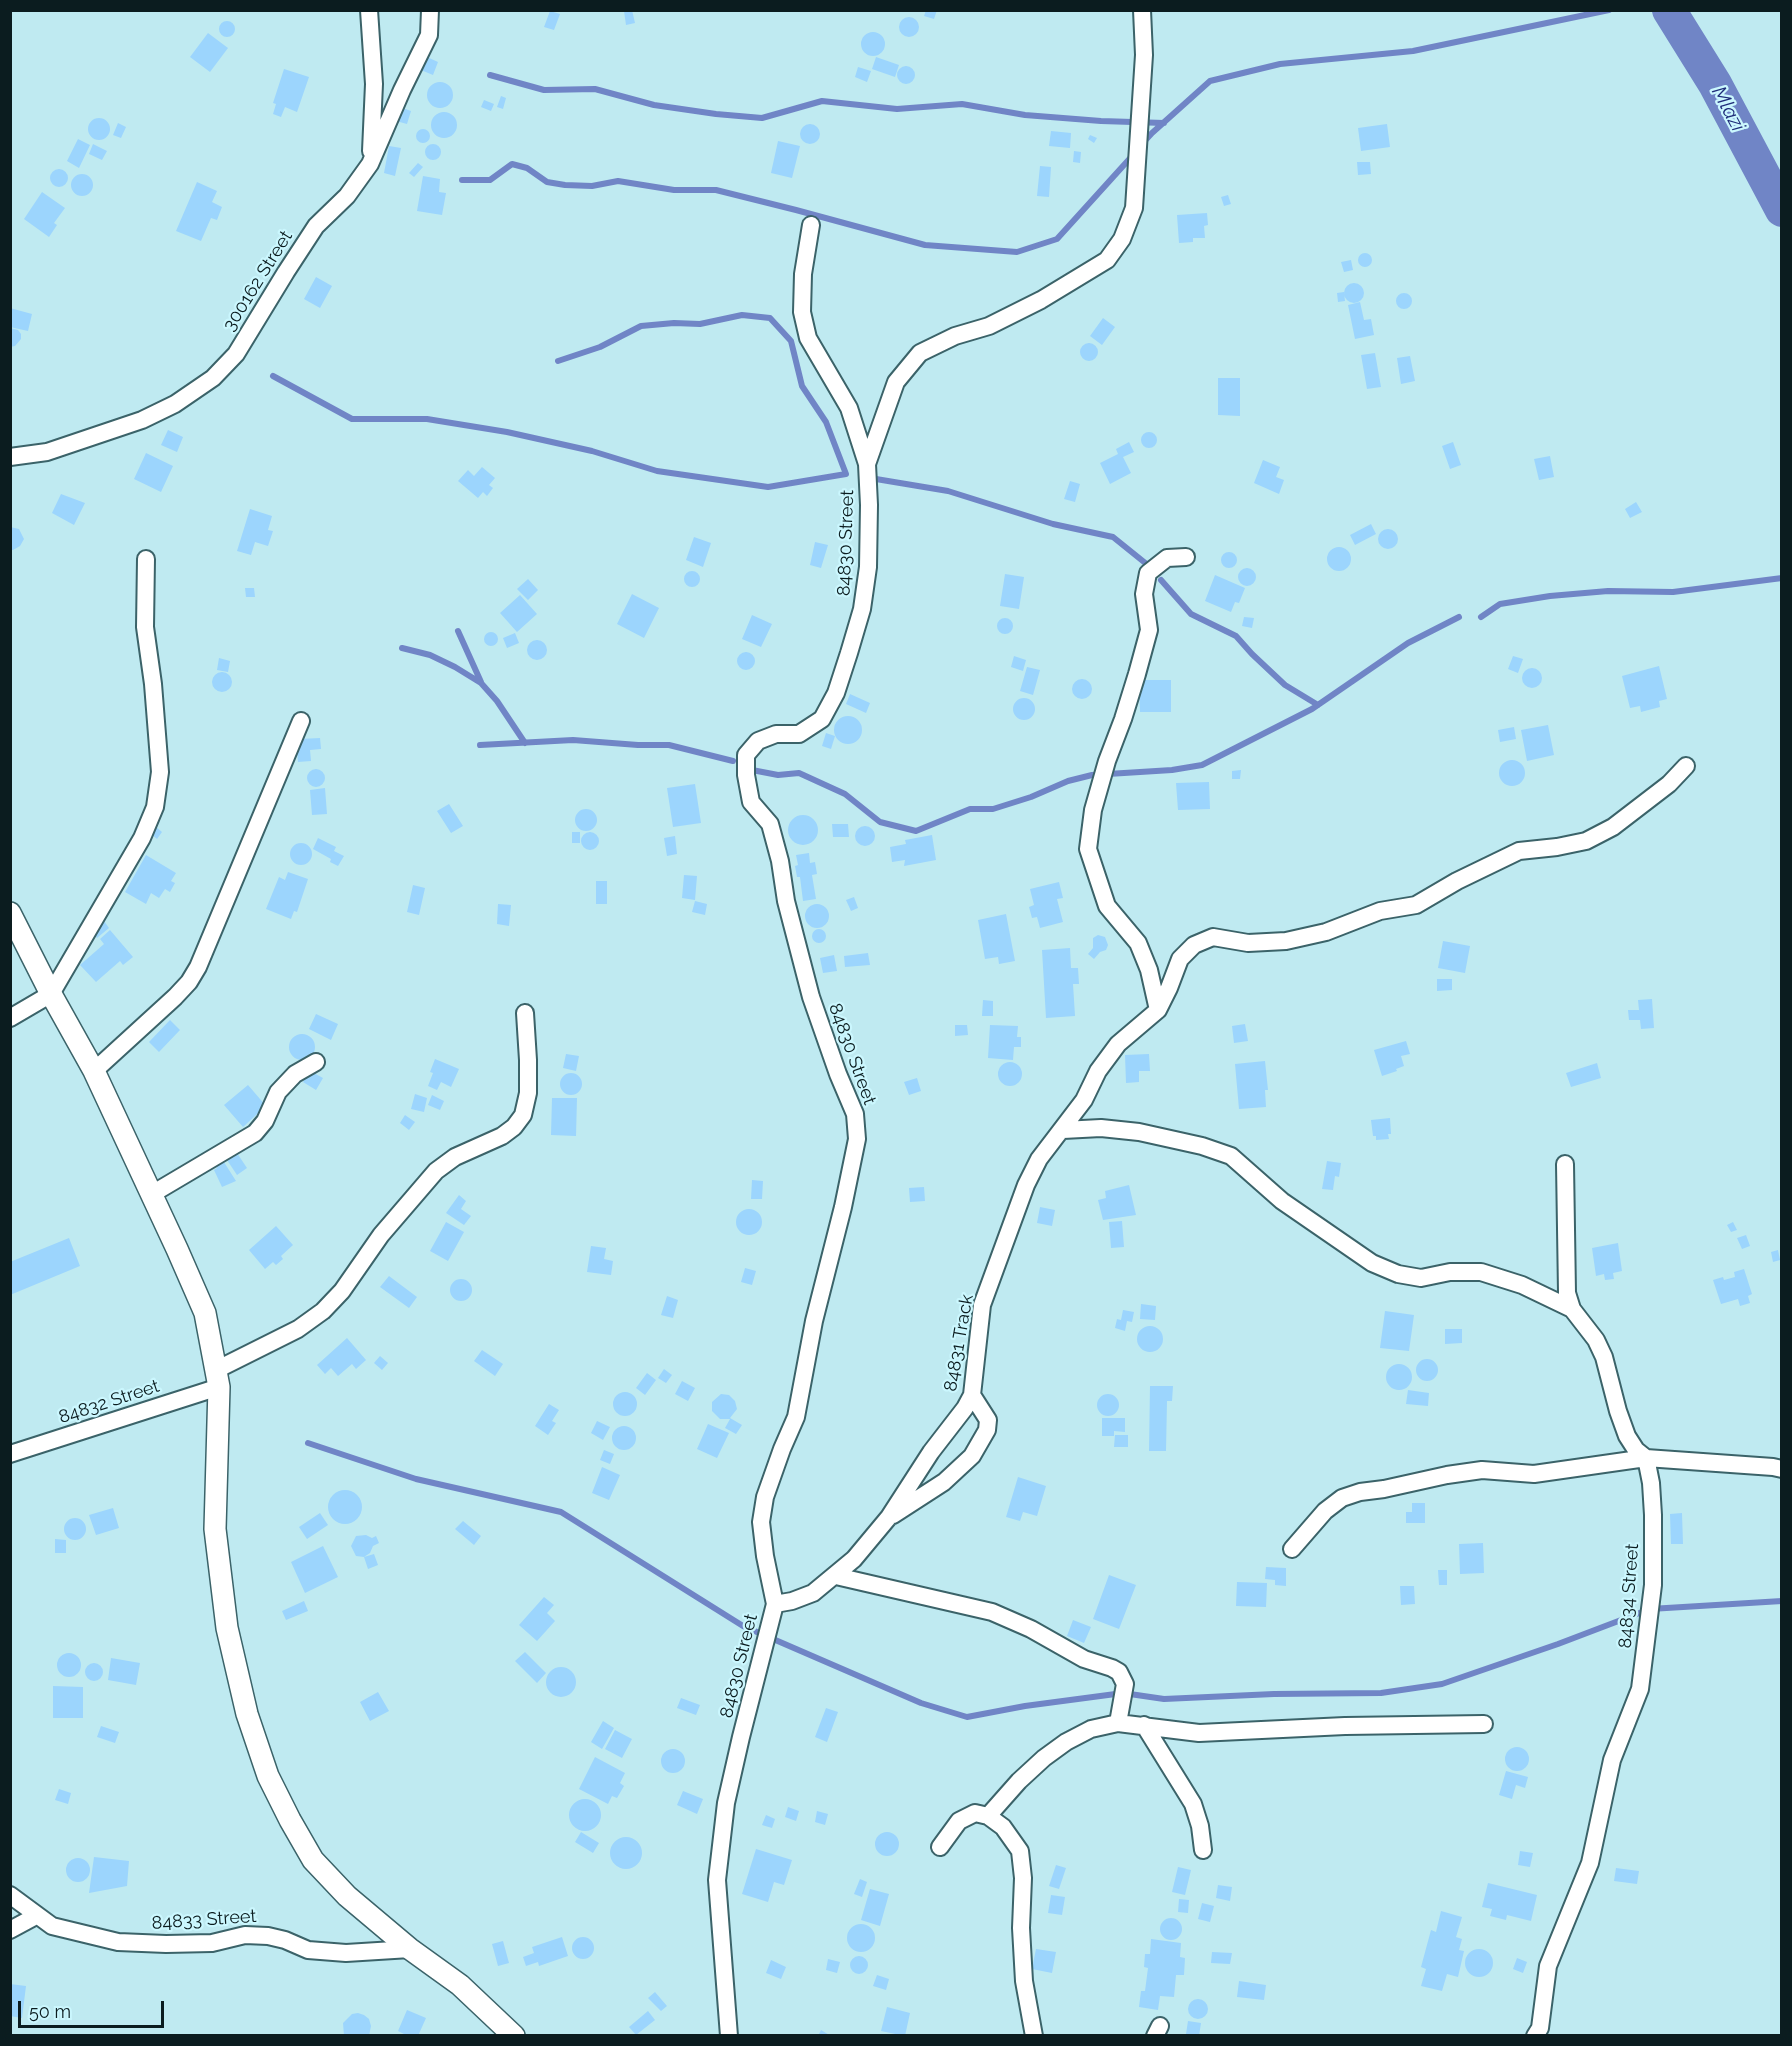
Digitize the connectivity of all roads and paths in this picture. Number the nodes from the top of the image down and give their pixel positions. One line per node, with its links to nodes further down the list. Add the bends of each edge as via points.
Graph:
1 (369, 10): 4 (street, via 375,84)
2 (430, 10): 4 (street, 300162 Street, via 429,35)
3 (1142, 10): 7 (street, via 1144,55 1134,208 1122,239 1107,260 1041,300 920,353 896,382)
4 (370, 164): 6 (street, 300162 Street, via 347,196 316,226 236,354 213,378 176,404 142,420 47,452)
5 (811, 225): 7 (street, 84830 Street, via 803,274 802,312 808,338 849,408)
6 (10, 457)
7 (867, 464): 31 (street, 84830 Street, via 868,567 864,599 836,693 822,719 799,734 776,734 758,741 746,755 751,802 770,824 811,997 855,1114 857,1139 796,1417 765,1497 761,1522)
8 (1186, 557): 14 (street, via 1167,558 1148,573 1143,594 1149,630 1093,810 1088,849 1107,906 1138,943)
9 (146, 559): 13 (street, via 146,627 160,772 155,807 142,838)
10 (301, 721): 18 (street, via 198,968 176,997)
11 (1686, 766): 14 (street, via 1613,827 1586,842 1519,851 1416,905 1380,911 1326,932 1286,941 1248,943 1214,937 1194,945 1180,959)
12 (10, 913): 13 (street)
13 (51, 994): 16 (street); 18 (street)
14 (1158, 1010): 19 (street, 84831 Track, via 1118,1044)
15 (525, 1013): 23 (street, 84832 Street, via 528,1093 514,1127 436,1171 323,1311)
16 (10, 1018)
17 (316, 1062): 21 (street, via 295,1074 278,1092 255,1133)
18 (94, 1071): 21 (street)
19 (1063, 1130): 22 (street, via 1101,1128 1138,1132 1231,1156 1282,1201 1372,1263 1421,1278 1450,1272 1481,1272); 24 (street, 84831 Track, via 1039,1159 1026,1185 982,1305)
20 (1565, 1164): 22 (street, via 1565,1266)
21 (152, 1194): 23 (street, via 205,1313)
22 (1572, 1309): 26 (street, via 1596,1340 1627,1436)
23 (217, 1379): 25 (street, 84832 Street); 41 (street, via 215,1528 227,1628 247,1714 268,1776 313,1860 347,1896)
24 (972, 1395): 28 (street, 84831 Track); 28 (street, via 988,1420 987,1430 972,1456 944,1482)
25 (10, 1454)
26 (1646, 1458): 27 (street); 29 (street, via 1534,1474 1482,1470 1360,1491 1341,1498 1324,1511); 45 (street, 84834 Street, via 1653,1515 1653,1586 1640,1689 1612,1760 1590,1863 1548,1966 1540,2028)
27 (1782, 1469)
28 (889, 1517): 30 (street, 84831 Track)
29 (1292, 1549)
30 (836, 1576): 31 (street, 84831 Track, via 813,1593); 32 (street, via 992,1612 1084,1659 1112,1668 1125,1684)
31 (775, 1604): 43 (street, 84830 Street, via 726,1803 717,1880)
32 (1118, 1723): 34 (street); 35 (street, via 1091,1729 1066,1742 1018,1781)
33 (1484, 1724): 34 (street, via 1199,1733)
34 (1144, 1725): 37 (street, via 1193,1804)
35 (988, 1816): 36 (street, via 975,1813 959,1821); 44 (street, via 1003,1827 1020,1851 1024,1981)
36 (940, 1847)
37 (1203, 1850)
38 (10, 1895): 39 (street, 84833 Street)
39 (36, 1916): 40 (street); 41 (street, 84833 Street, via 52,1926 118,1942 212,1943 245,1935 285,1940 308,1950 346,1953)
40 (10, 1930)
41 (411, 1949): 42 (street, via 460,1985)
42 (513, 2036)
43 (729, 2036)
44 (1034, 2036)
45 (1535, 2036)

